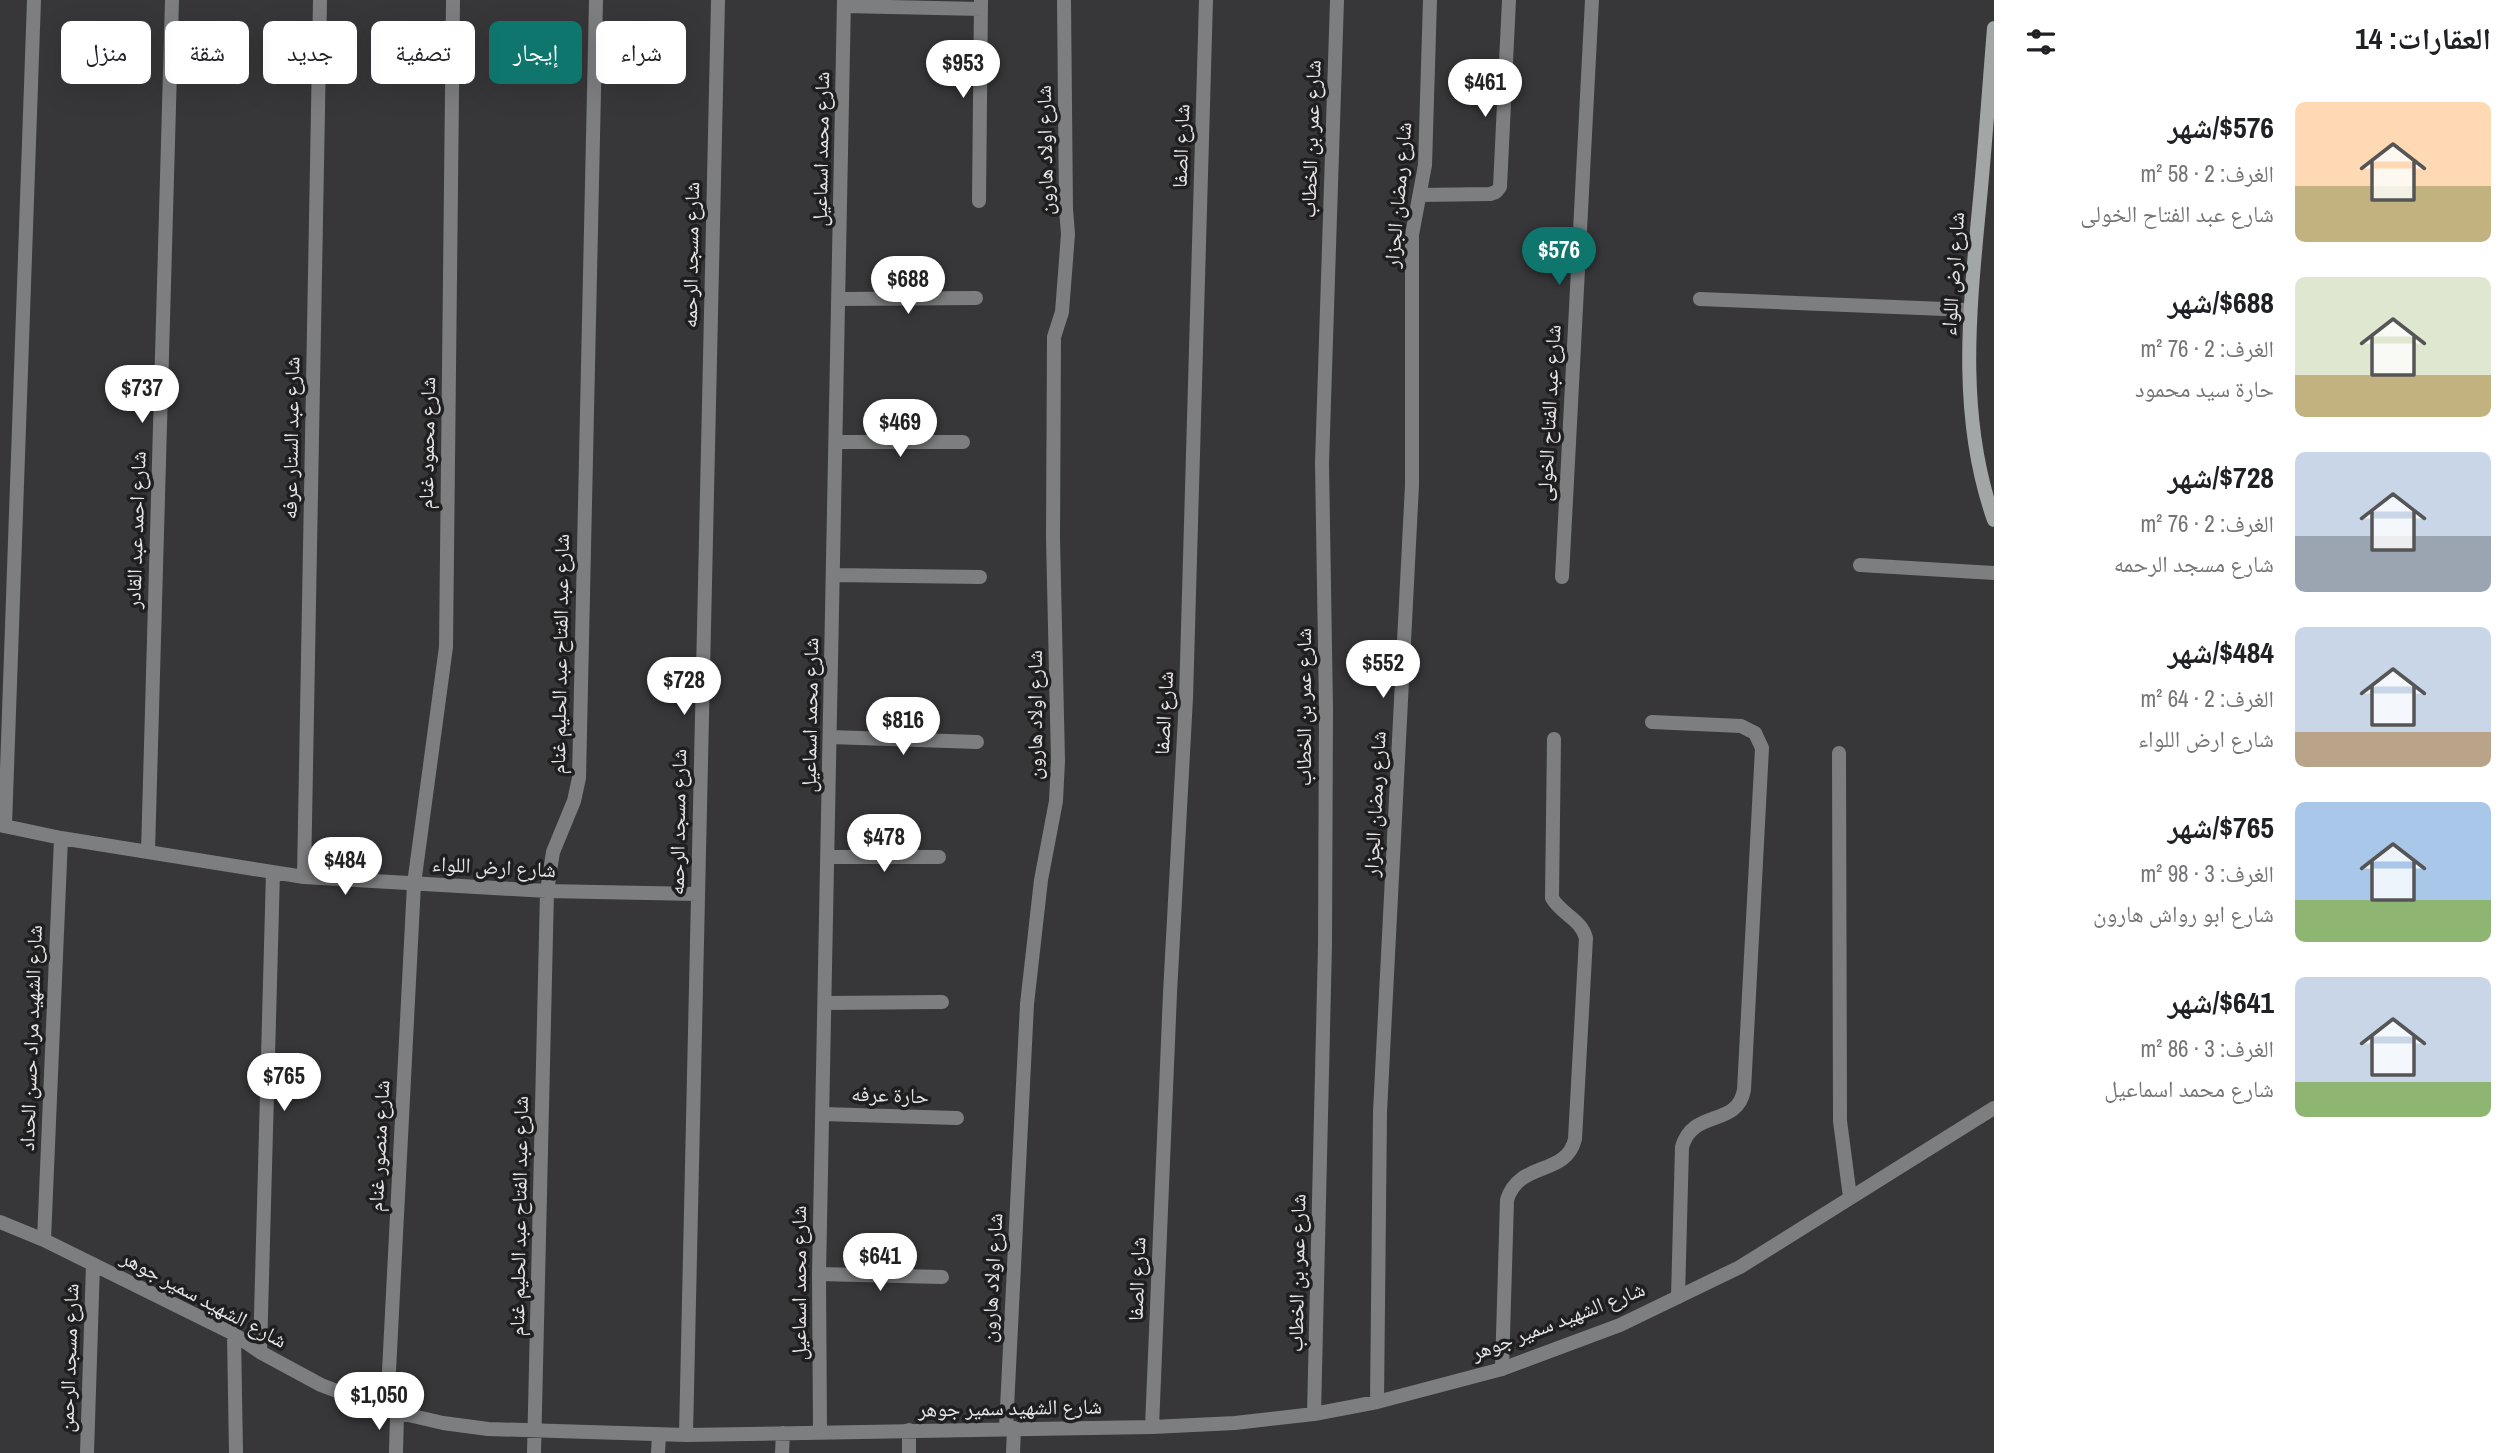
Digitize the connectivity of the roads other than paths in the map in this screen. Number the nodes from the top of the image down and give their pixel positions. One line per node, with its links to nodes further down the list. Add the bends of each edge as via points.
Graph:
1 (34, 0): 35 (street)
2 (172, 0): 37 (street, شارع احمد عبد القادر)
3 (320, 0): 41 (street, شارع عبد الستار عرفه)
4 (453, 0): 42 (street, شارع محمود غنام, via 446,647)
5 (596, 0): 43 (street, شارع عبد الفتاح عبد الحليم غنام, via 579,778 574,802 552,852)
6 (718, 0): 44 (street, شارع مسجد الرحمه)
7 (1064, 0): 64 (street, شارع اولاد هارون, via 1068,241 1062,312 1054,337 1058,761 1027,1004)
8 (1206, 0): 63 (street, شارع الصفا, via 1186,698)
9 (1337, 0): 62 (street, شارع عمر بن الخطاب, via 1322,463 1325,931)
10 (1430, 0): 16 (street, شارع رمضان الجزار)
11 (1509, 0): 16 (street, via 1500,187 1490,194)
12 (1592, 0): 29 (street, شارع عبد الفتاح الخولى)
13 (844, 3): 14 (street); 19 (street, شارع محمد اسماعيل)
14 (981, 4): 17 (street)
15 (1994, 28): 21 (street, شارع ارض اللواء)
16 (1420, 195): 60 (street, شارع رمضان الجزار, via 1412,235 1412,485 1380,1112)
17 (979, 201)
18 (976, 298): 19 (street)
19 (839, 299): 22 (street, شارع محمد اسماعيل)
20 (1700, 299): 21 (street)
21 (1969, 310): 24 (street, شارع ارض اللواء, via 1970,419)
22 (836, 442): 23 (street); 27 (street, شارع محمد اسماعيل)
23 (963, 442)
24 (1994, 520)
25 (1860, 565): 26 (street)
26 (1994, 573)
27 (834, 575): 28 (street); 31 (street, شارع محمد اسماعيل)
28 (980, 577)
29 (1562, 577)
30 (1652, 722): 56 (street, via 1741,726 1755,733 1762,748 1744,1090 1735,1109 1685,1135)
31 (830, 737): 33 (street); 38 (street, شارع محمد اسماعيل)
32 (1554, 739): 59 (street, via 1552,898 1579,923 1586,939 1575,1139 1566,1157 1519,1179 1507,1200)
33 (977, 742)
34 (1839, 753): 50 (street, via 1840,1121)
35 (2, 826): 36 (street, شارع ارض اللواء)
36 (61, 838): 37 (street, شارع ارض اللواء); 52 (street, شارع الشهيد مراد حسن الحداد)
37 (148, 852): 40 (street, شارع ارض اللواء)
38 (828, 857): 39 (street); 46 (street, شارع محمد اسماعيل)
39 (939, 857)
40 (273, 872): 41 (street, شارع ارض اللواء); 58 (street)
41 (304, 877): 42 (street, شارع ارض اللواء)
42 (414, 884): 43 (street, شارع ارض اللواء); 61 (street, شارع منصور غنام)
43 (547, 891): 44 (street, شارع ارض اللواء); 65 (street, شارع عبد الفتاح عبد الحليم غنام)
44 (697, 894): 70 (street, شارع مسجد الرحمه)
45 (942, 1002): 46 (street)
46 (825, 1003): 48 (street, شارع محمد اسماعيل)
47 (1994, 1108): 50 (street, شارع الشهيد سمير جوهر)
48 (822, 1114): 49 (street, حارة عرفه); 54 (street, شارع محمد اسماعيل)
49 (957, 1118)
50 (1850, 1197): 56 (street, شارع الشهيد سمير جوهر, via 1740,1267)
51 (0, 1222): 52 (street, شارع الشهيد سمير جوهر)
52 (44, 1240): 53 (street, شارع الشهيد سمير جوهر)
53 (93, 1264): 57 (street, شارع الشهيد سمير جوهر); 71 (street, شارع مسجد الرحمن)
54 (819, 1274): 55 (street); 67 (street, شارع محمد اسماعيل)
55 (942, 1278)
56 (1678, 1297): 59 (street, شارع الشهيد سمير جوهر, via 1620,1325)
57 (234, 1334): 58 (street, شارع الشهيد سمير جوهر); 72 (street)
58 (260, 1352): 61 (street, شارع الشهيد سمير جوهر, via 321,1385)
59 (1502, 1369): 60 (street, شارع الشهيد سمير جوهر)
60 (1377, 1402): 62 (street, شارع الشهيد سمير جوهر)
61 (392, 1411): 65 (street, شارع الشهيد سمير جوهر, via 488,1429); 73 (street, شارع منصور غنام)
62 (1314, 1414): 63 (street, شارع الشهيد سمير جوهر)
63 (1152, 1427): 64 (street, شارع الشهيد سمير جوهر)
64 (1010, 1428): 66 (street, شارع الشهيد سمير جوهر); 78 (street, شارع اولاد هارون)
65 (535, 1430): 69 (street, شارع الشهيد سمير جوهر); 74 (street, شارع عبد الفتاح عبد الحليم غنام)
66 (909, 1430): 67 (street, شارع الشهيد سمير جوهر); 77 (street)
67 (820, 1432): 68 (street, شارع الشهيد سمير جوهر)
68 (782, 1433): 70 (street, شارع الشهيد سمير جوهر); 76 (street)
69 (659, 1435): 70 (street, شارع الشهيد سمير جوهر); 75 (street)
70 (685, 1435)
71 (88, 1453)
72 (236, 1453)
73 (396, 1453)
74 (534, 1453)
75 (658, 1453)
76 (782, 1453)
77 (909, 1453)
78 (1013, 1453)

